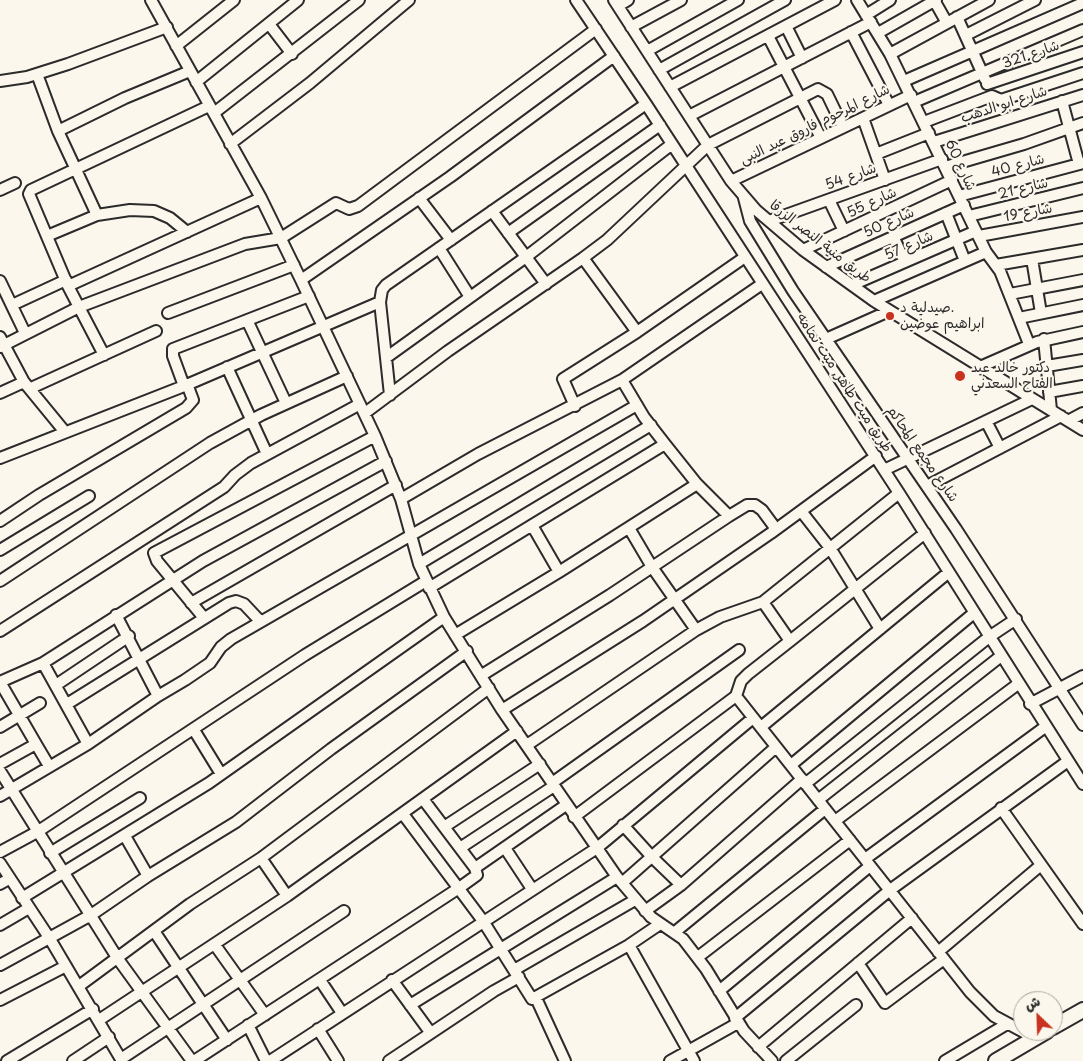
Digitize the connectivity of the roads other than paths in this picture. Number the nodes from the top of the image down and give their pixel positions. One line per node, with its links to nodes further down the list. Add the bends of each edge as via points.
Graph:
1 (151, 0): 24 (street)
2 (234, 0): 32 (street)
3 (298, 0): 22 (street)
4 (409, 0): 69 (street, via 310,83)
5 (576, 0): 26 (street, طريق ميت طاهر, ميت تمامه)
6 (628, 0): 17 (street)
7 (681, 0): 25 (street)
8 (738, 0): 34 (street)
9 (785, 0): 41 (street)
10 (835, 0): 23 (street)
11 (857, 0): 20 (street, شارع 60)
12 (890, 0): 20 (street)
13 (935, 0): 21 (street); 29 (street)
14 (989, 0): 19 (street)
15 (1035, 0): 30 (street)
16 (356, 1): 36 (street)
17 (616, 3): 25 (street, طريق منية النصر الزرقا)
18 (1083, 3): 33 (street)
19 (957, 17): 21 (street); 30 (street)
20 (869, 18): 28 (street); 29 (street, شارع 60)
21 (947, 23): 37 (street)
22 (268, 24): 36 (street); 48 (street)
23 (786, 26): 31 (street); 39 (street)
24 (167, 27): 32 (street); 45 (street)
25 (631, 27): 34 (street, طريق منية النصر الزرقا)
26 (596, 29): 38 (street, طريق ميت طاهر, ميت تمامه); 101 (street, via 358,206 349,209 336,203)
27 (1083, 30): 44 (street, شارع المرحوم فاروق عبد النبى)
28 (851, 32): 39 (street); 57 (street)
29 (878, 33): 37 (street, شارع 60)
30 (966, 34): 33 (street)
31 (768, 36): 40 (street); 50 (street)
32 (176, 46): 42 (street)
33 (973, 50): 44 (street); 47 (street)
34 (647, 52): 41 (street, طريق منية النصر الزرقا)
35 (1083, 52): 49 (street, شارع 321)
36 (292, 54): 58 (street)
37 (890, 54): 47 (street, شارع 60)
38 (614, 56): 56 (street, طريق ميت طاهر, ميت تمامه); 85 (street)
39 (802, 58): 40 (street)
40 (784, 67): 53 (street); 59 (street)
41 (659, 70): 50 (street, طريق منية النصر الزرقا)
42 (190, 71): 48 (street); 66 (street)
43 (1083, 72): 52 (street, via 1001,100)
44 (982, 73): 49 (street); 54 (street, شارع المرحوم فاروق عبد النبى)
45 (37, 74): 46 (street); 66 (street)
46 (0, 81)
47 (904, 81): 54 (street, شارع 60)
48 (196, 82): 58 (street)
49 (987, 84): 52 (street)
50 (670, 87): 59 (street, طريق منية النصر الزرقا)
51 (1083, 95): 55 (street, شارع ابو الدهب)
52 (992, 96): 61 (street)
53 (800, 98): 64 (street, via 816,90 824,90); 67 (street); 71 (street)
54 (912, 98): 57 (street, شارع المرحوم فاروق عبد النبى); 61 (street, شارع 60)
55 (1062, 101): 65 (street); 68 (street, شارع ابو الدهب)
56 (646, 104): 63 (street, طريق ميت طاهر, ميت تمامه); 89 (street)
57 (889, 105): 60 (street, شارع المرحوم فاروق عبد النبى)
58 (212, 110): 69 (street); 77 (street)
59 (689, 116): 71 (street, طريق منية النصر الزرقا)
60 (863, 118): 64 (street, شارع المرحوم فاروق عبد النبى); 73 (street)
61 (924, 122): 68 (street, شارع 60)
62 (1083, 123): 65 (street, شارع 54)
63 (660, 125): 70 (street, طريق ميت طاهر, ميت تمامه); 97 (street)
64 (843, 127): 67 (street, شارع المرحوم فاروق عبد النبى)
65 (1069, 128): 72 (street); 74 (street, شارع 54)
66 (58, 131): 77 (street)
67 (821, 138): 80 (street, شارع المرحوم فاروق عبد النبى)
68 (932, 138): 73 (street, شارع ابو الدهب); 74 (street, شارع 60)
69 (230, 144): 84 (street)
70 (672, 144): 76 (street, طريق ميت طاهر, ميت تمامه); 108 (street)
71 (708, 146): 76 (street); 80 (street, طريق منية النصر الزرقا)
72 (1079, 146): 75 (street)
73 (876, 154): 78 (street)
74 (944, 163): 78 (street, شارع 54); 79 (street, شارع 60)
75 (1081, 164): 88 (street, شارع 40)
76 (686, 165): 109 (street, طريق ميت طاهر, ميت تمامه); 110 (street)
77 (76, 170): 91 (street); 99 (street, via 31,190 29,194)
78 (884, 180): 87 (street, شارع 54)
79 (952, 180): 88 (street, شارع 60); 95 (street, شارع 55)
80 (731, 181): 86 (street, طريق منية النصر الزرقا)
81 (15, 183): 83 (street)
82 (1083, 188): 92 (street, شارع 21)
83 (0, 190)
84 (260, 198): 96 (street); 101 (street)
85 (419, 198): 103 (street); 117 (street)
86 (744, 198): 94 (street, طريق منية النصر الزرقا); 143 (street, شارع مجمع المحاكم, via 750,222)
87 (829, 200): 94 (street, شارع 54); 95 (street)
88 (961, 200): 90 (street, شارع 50); 92 (street, شارع 60)
89 (492, 212): 97 (street); 103 (street)
90 (946, 213): 100 (street, شارع 50); 102 (street)
91 (97, 215): 96 (street, via 130,210 154,211); 99 (street)
92 (969, 216): 98 (street, شارع 60)
93 (1083, 217): 98 (street, شارع 19)
94 (769, 221): 105 (street, طريق منية النصر الزرقا)
95 (844, 231): 105 (street, شارع 55)
96 (188, 232): 120 (street)
97 (508, 233): 108 (street)
98 (977, 234): 102 (street, شارع 57); 107 (street, شارع 60)
99 (47, 236): 120 (street)
100 (893, 236): 112 (street); 116 (street, شارع 50)
101 (281, 238): 114 (street); 132 (street, via 245,244)
102 (957, 239): 112 (street, شارع 57); 113 (street)
103 (451, 240): 104 (street)
104 (439, 248): 127 (street); 129 (street, via 386,285)
105 (804, 250): 116 (street, طريق منية النصر الزرقا)
106 (1083, 250): 111 (street)
107 (986, 252): 113 (street); 115 (street, شارع 60)
108 (526, 257): 121 (street); 127 (street)
109 (745, 257): 122 (street, طريق ميت طاهر, ميت تمامه); 140 (street)
110 (583, 258): 121 (street); 140 (street)
111 (1032, 259): 115 (street); 124 (street)
112 (905, 262): 123 (street, شارع 57)
113 (965, 262): 128 (street)
114 (294, 265): 117 (street); 134 (street)
115 (996, 265): 125 (street, شارع 60)
116 (826, 266): 123 (street, طريق منية النصر الزرقا)
117 (302, 280): 126 (street)
118 (1083, 280): 124 (street)
119 (0, 281): 130 (street)
120 (67, 283): 130 (street); 132 (street)
121 (546, 284): 161 (street)
122 (762, 284): 155 (street); 179 (street, طريق ميت طاهر, ميت تمامه)
123 (852, 285): 128 (street, طريق منية النصر الزرقا)
124 (1037, 289): 125 (street); 135 (street)
125 (1010, 294): 136 (street, شارع 60)
126 (309, 296): 137 (street); 138 (street)
127 (470, 297): 149 (street)
128 (874, 301): 133 (street, طريق منية النصر الزرقا)
129 (380, 302): 138 (street); 149 (street)
130 (7, 304): 142 (street)
131 (1083, 305): 135 (street)
132 (79, 307): 142 (street); 148 (street)
133 (889, 311): 143 (street); 153 (street, طريق منية النصر الزرقا)
134 (168, 313)
135 (1041, 313): 136 (street)
136 (1019, 318): 146 (street, شارع 60)
137 (247, 320): 147 (street); 157 (street, via 173,349)
138 (324, 327): 147 (street); 154 (street)
139 (156, 331): 148 (street)
140 (637, 332): 165 (street, via 563,379)
141 (1083, 332): 144 (street)
142 (25, 333): 145 (street)
143 (826, 339): 181 (street, شارع مجمع المحاكم)
144 (1044, 340): 146 (street); 151 (street)
145 (2, 343): 156 (street)
146 (1029, 344): 153 (street)
147 (262, 352): 152 (street); 163 (street)
148 (104, 355): 156 (street)
149 (387, 357): 161 (street)
150 (1083, 360): 151 (street)
151 (1047, 366): 159 (street)
152 (227, 367): 157 (street); 170 (street)
153 (980, 367): 162 (street, طريق منية النصر الزرقا)
154 (347, 376): 163 (street); 166 (street)
155 (622, 380): 164 (street); 165 (street)
156 (28, 385): 160 (street); 174 (street)
157 (185, 385): 174 (street); 192 (street, via 193,400 190,404)
158 (1083, 386): 159 (street)
159 (1049, 392): 167 (street)
160 (0, 393)
161 (390, 395): 166 (street)
162 (1032, 399): 167 (street, طريق منية النصر الزرقا); 171 (street)
163 (286, 403): 170 (street)
164 (637, 405): 172 (street); 197 (street)
165 (574, 406): 189 (street, via 486,450)
166 (362, 409): 175 (street); 178 (street)
167 (1051, 410): 169 (street, طريق منية النصر الزرقا)
168 (1083, 413): 169 (street)
169 (1065, 419): 173 (street, طريق منية النصر الزرقا); 177 (street)
170 (250, 421): 178 (street); 205 (street, via 210,443)
171 (986, 421): 177 (street); 181 (street)
172 (651, 426): 176 (street); 200 (street)
173 (1083, 430)
174 (65, 432): 180 (street)
175 (375, 436): 182 (street); 204 (street, via 157,551 154,557)
176 (665, 444): 184 (street); 193 (street)
177 (1000, 448): 186 (street)
178 (267, 454): 218 (street, via 235,475 224,487)
179 (876, 456): 183 (street, طريق ميت طاهر, ميت تمامه); 190 (street)
180 (0, 458)
181 (907, 458): 183 (street); 186 (street, شارع مجمع المحاكم)
182 (386, 461): 185 (street); 204 (street)
183 (884, 470): 187 (street, طريق ميت طاهر, ميت تمامه)
184 (697, 484): 191 (street); 194 (street)
185 (396, 485): 189 (street); 210 (street)
186 (927, 486): 215 (street, شارع مجمع المحاكم)
187 (899, 493): 196 (street, طريق ميت طاهر, ميت تمامه); 198 (street)
188 (89, 496): 199 (street)
189 (401, 499): 197 (street)
190 (801, 511): 195 (street); 198 (street)
191 (729, 516): 195 (street, via 747,505 755,505); 201 (street)
192 (2, 517)
193 (533, 527): 202 (street); 206 (street)
194 (629, 528): 201 (street); 202 (street)
195 (776, 529): 208 (street)
196 (925, 533): 203 (street, طريق ميت طاهر, ميت تمامه); 207 (street)
197 (410, 536): 200 (street); 216 (street)
198 (830, 548): 207 (street); 209 (street)
199 (0, 550)
200 (419, 564): 206 (street)
201 (652, 567): 208 (street); 229 (street)
202 (560, 572): 220 (street)
203 (949, 572): 211 (street, طريق ميت طاهر, ميت تمامه); 217 (street)
204 (171, 580): 210 (street); 212 (street)
205 (0, 581)
206 (428, 585): 213 (street); 248 (street, via 305,655)
207 (854, 589): 217 (street); 223 (street)
208 (674, 600): 219 (street); 241 (street)
209 (763, 602): 219 (street, via 720,617); 223 (street)
210 (191, 603): 214 (street)
211 (974, 613): 222 (street, طريق ميت طاهر, ميت تمامه); 257 (street)
212 (116, 614): 221 (street); 228 (street)
213 (444, 617): 220 (street); 260 (street)
214 (204, 618): 216 (street, via 236,601 244,604); 227 (street)
215 (1016, 619): 222 (street); 235 (street, شارع مجمع المحاكم)
216 (260, 621): 236 (street, via 222,646 210,663)
217 (880, 628): 246 (street)
218 (0, 630)
219 (696, 630): 252 (street)
220 (455, 635): 225 (street)
221 (129, 636): 227 (street); 233 (street)
222 (989, 637): 226 (street, طريق ميت طاهر, ميت تمامه); 261 (street)
223 (790, 641): 237 (street, via 741,681)
224 (739, 650): 262 (street)
225 (466, 652): 229 (street); 292 (street, via 236,822)
226 (1001, 656): 232 (street, طريق ميت طاهر, ميت تمامه); 268 (street)
227 (140, 659): 236 (street); 239 (street)
228 (43, 663): 231 (street); 233 (street)
229 (482, 675): 234 (street)
230 (1083, 676): 235 (street)
231 (0, 682): 242 (street)
232 (1018, 684): 240 (street, طريق ميت طاهر, ميت تمامه); 274 (street)
233 (56, 685): 239 (street)
234 (489, 688): 241 (street); 286 (street)
235 (1059, 689): 240 (street); 244 (street, شارع مجمع المحاكم)
236 (158, 696): 251 (street)
237 (736, 696): 243 (street); 273 (street)
238 (40, 703): 242 (street)
239 (67, 704): 251 (street)
240 (1030, 704): 247 (street, طريق ميت طاهر, ميت تمامه)
241 (502, 710): 249 (street)
242 (20, 716): 245 (street); 250 (street)
243 (753, 718): 246 (street); 275 (street)
244 (1083, 725)
245 (0, 727)
246 (761, 727): 253 (street)
247 (1046, 727): 254 (street, طريق ميت طاهر, ميت تمامه); 287 (street)
248 (194, 730): 260 (street); 277 (street)
249 (517, 731): 252 (street); 267 (street)
250 (36, 744): 255 (street); 258 (street)
251 (88, 744): 258 (street)
252 (527, 745): 256 (street)
253 (776, 747): 257 (street); 285 (street)
254 (1068, 762): 263 (street, طريق ميت طاهر, ميت تمامه); 270 (street)
255 (0, 764)
256 (540, 764): 262 (street); 276 (street)
257 (791, 765): 261 (street)
258 (49, 766): 264 (street)
259 (0, 772): 264 (street)
260 (221, 774): 278 (street)
261 (803, 781): 268 (street); 295 (street)
262 (553, 784): 269 (street); 280 (street)
263 (1083, 784)
264 (11, 789): 265 (street); 277 (street)
265 (0, 796)
266 (140, 798): 284 (street)
267 (423, 800): 272 (street); 276 (street)
268 (818, 800): 271 (street)
269 (566, 805): 273 (street); 281 (street)
270 (1001, 808): 289 (street); 298 (street)
271 (825, 809): 274 (street); 312 (street)
272 (402, 814): 296 (street); 299 (street)
273 (574, 817): 282 (street)
274 (835, 821): 279 (street)
275 (623, 825): 282 (street); 285 (street)
276 (444, 827): 280 (street)
277 (37, 832): 283 (street); 284 (street)
278 (125, 836): 291 (street); 292 (street)
279 (850, 840): 287 (street); 318 (street)
280 (460, 848): 290 (street)
281 (505, 848): 290 (street); 297 (street)
282 (597, 848): 293 (street); 297 (street)
283 (0, 852)
284 (50, 853): 291 (street)
285 (652, 857): 293 (street); 295 (street)
286 (261, 858): 299 (street); 311 (street)
287 (868, 862): 298 (street); 330 (street)
288 (0, 863): 294 (street)
289 (1041, 865): 309 (street); 317 (street)
290 (475, 868): 296 (street, via 478,875)
291 (63, 875): 300 (street); 305 (street)
292 (148, 876): 305 (street)
293 (620, 880): 301 (street); 316 (street)
294 (4, 881): 300 (street)
295 (681, 885): 304 (street)
296 (459, 888): 307 (street); 326 (street)
297 (532, 889): 307 (street)
298 (890, 890): 306 (street); 341 (street)
299 (287, 896): 315 (street)
300 (22, 898): 302 (street)
301 (635, 900): 304 (street); 324 (street)
302 (29, 908): 310 (street); 313 (street)
303 (344, 911): 325 (street)
304 (646, 911): 308 (street)
305 (91, 915): 313 (street); 319 (street)
306 (912, 918): 317 (street); 320 (street)
307 (483, 921): 316 (street); 327 (street)
308 (660, 924): 312 (street); 314 (street)
309 (1083, 924)
310 (0, 925)
311 (154, 931): 319 (street); 323 (street)
312 (675, 932): 318 (street)
313 (50, 939): 321 (street); 322 (street)
314 (629, 944): 331 (street); 353 (street)
315 (215, 945): 323 (street); 325 (street)
316 (501, 947): 324 (street); 335 (street)
317 (941, 955): 320 (street, via 885,1003); 343 (street, via 982,1006)
318 (698, 957): 330 (street)
319 (118, 959): 328 (street); 329 (street)
320 (858, 963): 352 (street)
321 (0, 965)
322 (66, 966): 328 (street); 332 (street)
323 (178, 967): 329 (street); 333 (street)
324 (516, 974): 331 (street, via 532,999); 348 (street)
325 (239, 979): 333 (street); 339 (street)
326 (320, 980): 338 (street); 339 (street)
327 (392, 980): 335 (street); 338 (street)
328 (78, 986): 336 (street)
329 (142, 991): 340 (street); 345 (street)
330 (720, 992): 341 (street)
331 (536, 998): 361 (street)
332 (0, 1000)
333 (203, 1003): 345 (street); 350 (street)
334 (856, 1004): 365 (street)
335 (410, 1005): 348 (street)
336 (93, 1009): 340 (street); 356 (street)
337 (1083, 1010): 342 (main road)
338 (342, 1013): 347 (street)
339 (265, 1015): 344 (street)
340 (99, 1020): 349 (street)
341 (737, 1020): 352 (street); 353 (street)
342 (1063, 1021)
343 (1007, 1024): 346 (street); 366 (street)
344 (248, 1025): 350 (street); 359 (street)
345 (169, 1026): 354 (street); 358 (street)
346 (1013, 1026)
347 (318, 1029): 355 (street); 359 (street)
348 (430, 1032): 360 (street)
349 (109, 1037): 354 (street); 357 (street)
350 (227, 1040): 358 (street)
351 (1029, 1041): 367 (main road)
352 (758, 1047): 364 (street)
353 (688, 1052): 362 (street); 363 (street)
354 (122, 1060)
355 (334, 1060)
356 (7, 1061)
357 (73, 1061)
358 (193, 1061)
359 (268, 1061)
360 (389, 1061)
361 (565, 1061)
362 (670, 1061)
363 (694, 1061)
364 (772, 1061)
365 (786, 1061)
366 (945, 1061)
367 (996, 1061)

